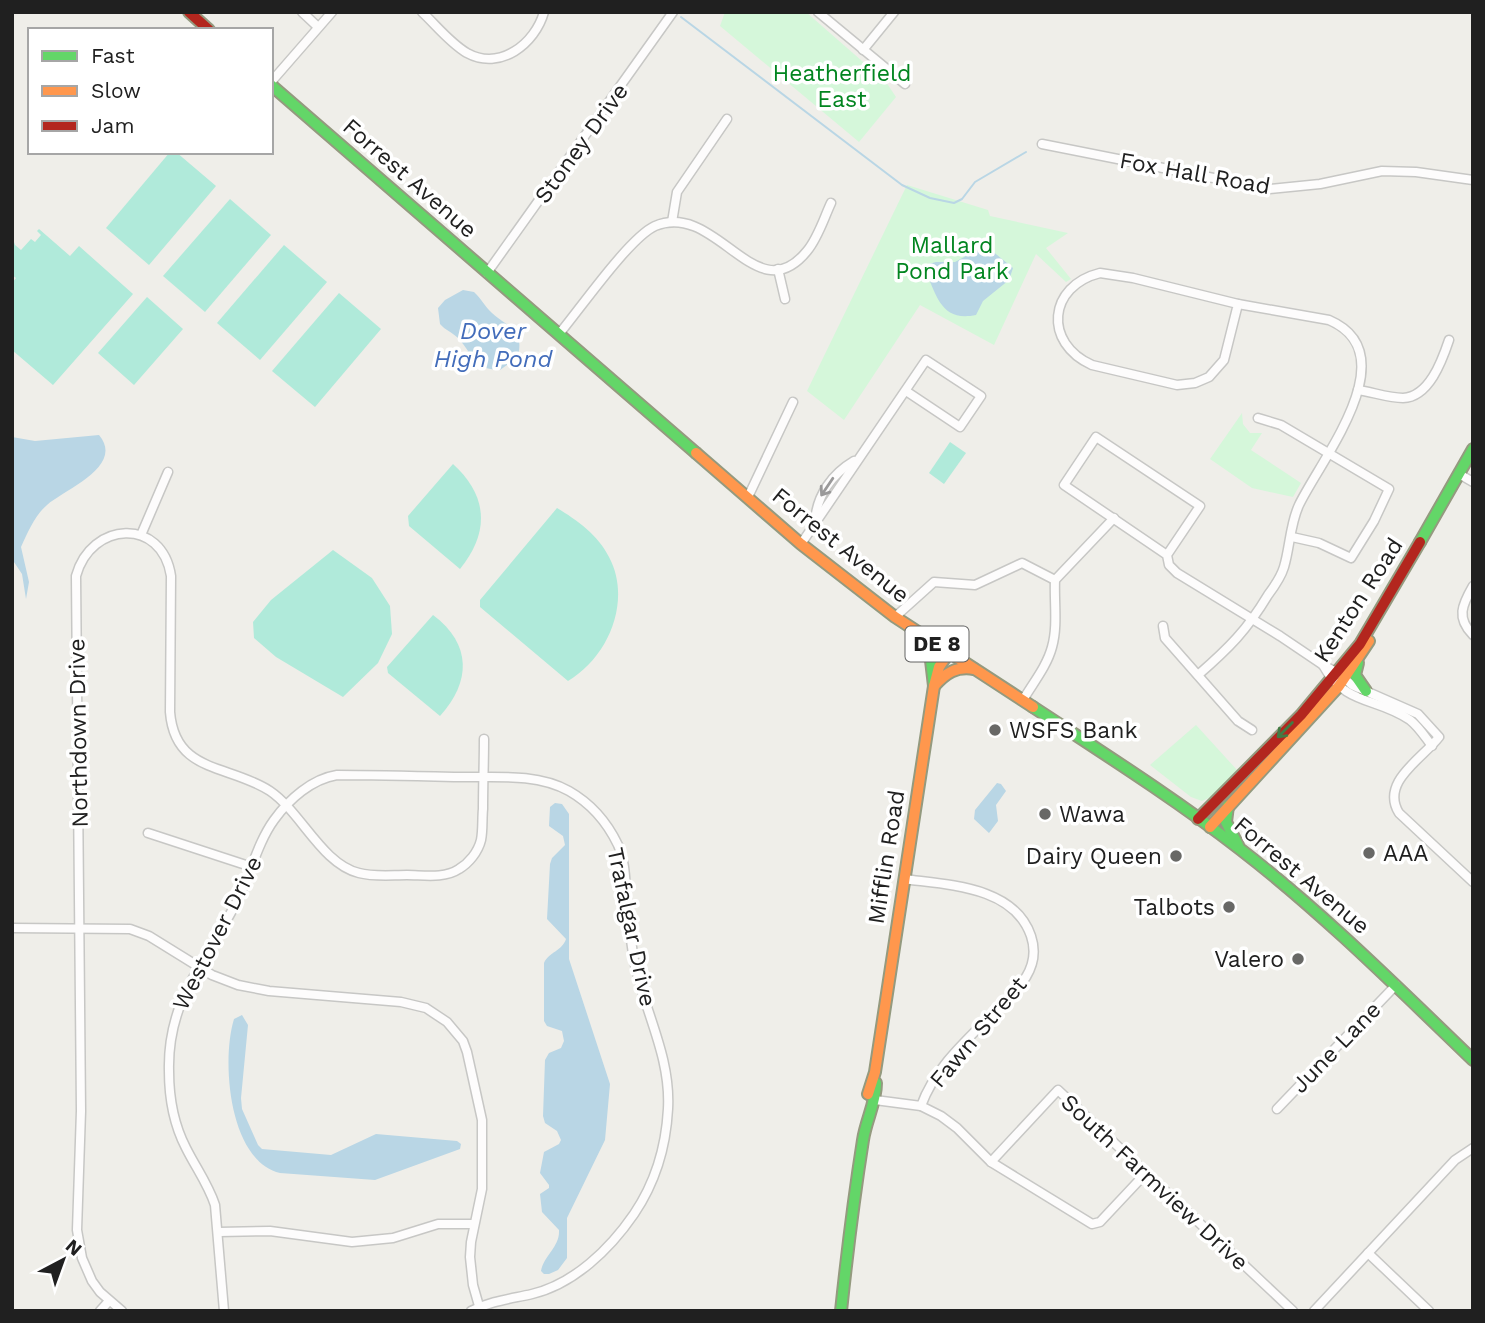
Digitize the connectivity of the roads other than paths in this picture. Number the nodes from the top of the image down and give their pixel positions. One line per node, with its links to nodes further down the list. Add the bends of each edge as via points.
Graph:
1 (189, 12): 10 (main road)
2 (302, 12): 9 (street)
3 (332, 12): 9 (street)
4 (422, 12): 5 (street, via 466,52 502,58 528,40)
5 (544, 12)
6 (673, 12): 21 (street, Stoney Drive)
7 (818, 12): 11 (street)
8 (894, 12): 11 (street)
9 (318, 27): 12 (street)
10 (207, 28)
11 (863, 50): 13 (street)
12 (273, 81)
13 (905, 84)
14 (273, 85): 21 (main road, Forrest Avenue / DE 8)
15 (727, 119): 19 (street, via 677,192)
16 (1042, 144): 17 (street, Fox Hall Road, via 1269,189 1382,171)
17 (1473, 180)
18 (831, 203): 20 (street, via 809,249)
19 (672, 222): 20 (street, via 702,228 751,264); 24 (street, via 645,231)
20 (778, 269): 22 (street)
21 (487, 273): 24 (main road, Forrest Avenue / DE 8)
22 (785, 299)
23 (1238, 304): 23 (street, via 1100,273 1073,285 1059,305 1058,322 1063,342 1092,365 1186,385 1209,377 1224,360); 26 (street, via 1339,324 1354,339 1360,354)
24 (559, 334): 35 (main road, Forrest Avenue / DE 8)
25 (1450, 340): 26 (street, via 1434,376 1414,395 1402,398)
26 (1359, 390): 31 (street)
27 (906, 391): 27 (street, via 926,360 981,396 960,427); 39 (street)
28 (793, 402): 35 (street)
29 (1258, 418): 31 (street, via 1280,425)
30 (1473, 449): 34 (main road, Kenton Road)
31 (1328, 454): 38 (street, via 1300,505); 38 (street, via 1390,489 1351,558)
32 (1473, 457): 34 (main road, Kenton Road)
33 (168, 472): 37 (street)
34 (1465, 478): 49 (main road, Kenton Road); 52 (main road, Kenton Road)
35 (748, 497): 39 (main road, Forrest Avenue / DE 8)
36 (1114, 518): 40 (street); 40 (street, via 1064,485 1096,437 1200,506); 41 (street)
37 (141, 535): 60 (street, via 158,546 170,568 170,712 176,740 194,759 262,786); 70 (street, Northdown Drive, via 104,538 88,551 76,576)
38 (1292, 537): 44 (street, via 1283,571)
39 (801, 544): 43 (main road, Forrest Avenue / DE 8)
40 (1167, 555): 44 (street, via 1177,573)
41 (1055, 580): 43 (street, via 1022,563 975,585 933,582); 55 (street, via 1052,647)
42 (1473, 586): 47 (street, via 1461,607 1463,623)
43 (895, 617): 45 (main road, Forrest Avenue / DE 8)
44 (1253, 620): 51 (street); 52 (street)
45 (907, 624): 48 (main road, Forrest Avenue / DE 8); 53 (main road, via 928,649)
46 (1163, 626): 51 (street, via 1165,638)
47 (1473, 635)
48 (949, 652): 50 (main road, Forrest Avenue / DE 8); 53 (main road, Mifflin Road)
49 (1362, 653): 52 (main road, Kenton Road); 54 (main road, via 1355,675)
50 (978, 670): 53 (main road, via 953,669); 55 (main road, Forrest Avenue / DE 8)
51 (1198, 675): 56 (street, via 1238,721)
52 (1338, 679): 54 (street); 58 (street, via 1367,702 1407,718); 61 (main road, Kenton Road); 62 (main road, Kenton Road, one-way to 62)
53 (934, 686): 67 (main road, Mifflin Road)
54 (1366, 691): 58 (street, via 1418,714 1439,737)
55 (1023, 700): 62 (main road, Forrest Avenue / DE 8)
56 (1252, 730)
57 (484, 739): 59 (street)
58 (1432, 746): 68 (street, via 1397,784 1395,806)
59 (483, 778): 60 (street, Trafalgar Drive, via 337,775 318,780); 60 (street, via 478,849 460,869 444,875 352,871 329,853); 84 (street, Trafalgar Drive, via 530,779 562,787 589,805 612,834 624,868 638,976 663,1054 668,1101 653,1177 615,1238 585,1268 562,1282)
60 (286, 805): 66 (street, Westover Drive)
61 (1228, 806): 63 (main road, Kenton Road); 65 (main road, via 1226,822)
62 (1198, 819): 63 (main road, Forrest Avenue / DE 8)
63 (1210, 827): 65 (main road, Forrest Avenue / DE 8)
64 (148, 833): 66 (street)
65 (1240, 849): 72 (main road, Forrest Avenue / DE 8, via 1320,914)
66 (252, 867): 71 (street, Westover Drive)
67 (904, 879): 74 (main road, Mifflin Road); 75 (street, Fawn Street, via 993,896 1017,913 1033,945 1026,977 939,1071)
68 (1473, 882)
69 (12, 928): 70 (street)
70 (80, 928): 71 (street, via 140,932); 83 (street, Northdown Drive, via 78,1244 92,1281)
71 (199, 967): 80 (street, via 251,988 413,1004 447,1022 467,1052 482,1120 483,1171); 81 (street, Westover Drive, via 173,1026 170,1089 183,1141 211,1193)
72 (1396, 985): 73 (main road, Forrest Avenue / DE 8); 76 (street, June Lane)
73 (1473, 1060)
74 (875, 1098): 75 (street); 89 (main road, Mifflin Road, via 864,1131)
75 (921, 1106): 78 (street, via 949,1121)
76 (1277, 1109)
77 (1473, 1148): 82 (street, via 1455,1160)
78 (991, 1162): 79 (street, via 1092,1224 1100,1222); 79 (street, South Farmview Drive, via 1058,1090)
79 (1146, 1173): 90 (street, South Farmview Drive)
80 (474, 1224): 81 (street, via 438,1224 393,1238 352,1242 270,1231); 84 (street, via 470,1271)
81 (219, 1232): 87 (street, Westover Drive)
82 (1368, 1253): 91 (street); 92 (street)
83 (109, 1301): 85 (street); 86 (street, Northdown Drive)
84 (480, 1306): 88 (street, Trafalgar Drive)
85 (100, 1311)
86 (122, 1311)
87 (224, 1311)
88 (471, 1311)
89 (841, 1311)
90 (1293, 1311)
91 (1314, 1311)
92 (1429, 1311)

